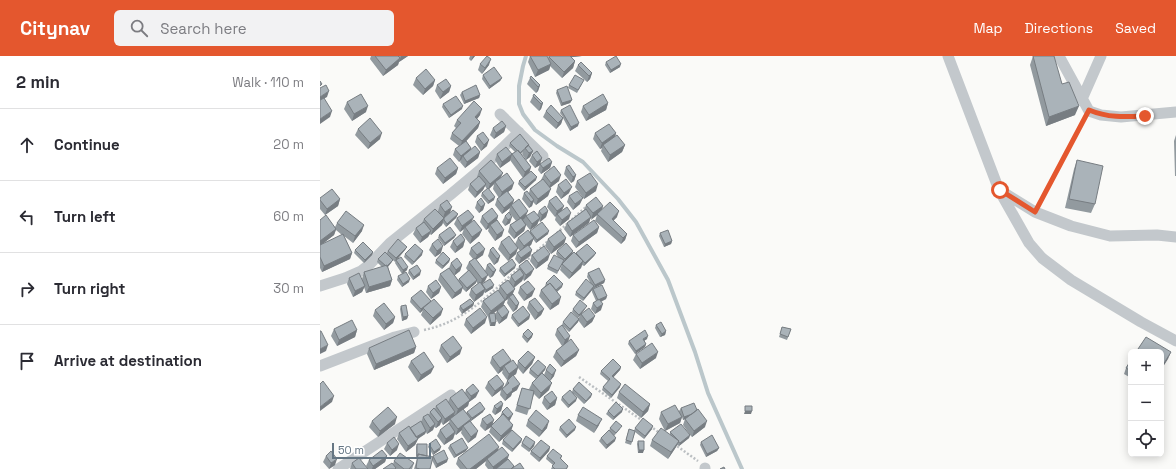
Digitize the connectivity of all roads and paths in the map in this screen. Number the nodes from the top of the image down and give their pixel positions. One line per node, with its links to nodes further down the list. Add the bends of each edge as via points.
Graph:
1 (948, 56): 10 (street)
2 (1059, 56): 4 (street)
3 (1100, 56): 4 (street)
4 (1082, 99): 5 (street)
5 (1089, 110): 6 (street, via 1101,115 1121,117); 12 (path)
6 (1176, 112)
7 (500, 114): 8 (street)
8 (519, 132): 9 (street); 14 (street, via 481,169 390,243 361,271)
9 (543, 156)
10 (1000, 190): 12 (street); 16 (street, via 1029,243 1042,258 1077,284)
11 (590, 203): 15 (path, via 463,316)
12 (1035, 212): 13 (street, via 1071,226 1110,236)
13 (1176, 237)
14 (320, 286)
15 (414, 332): 17 (street)
16 (1176, 341)
17 (320, 366)
18 (579, 377): 20 (path)
19 (451, 395): 22 (street)
20 (666, 437)
21 (672, 442): 23 (path)
22 (338, 469)
23 (705, 469)

